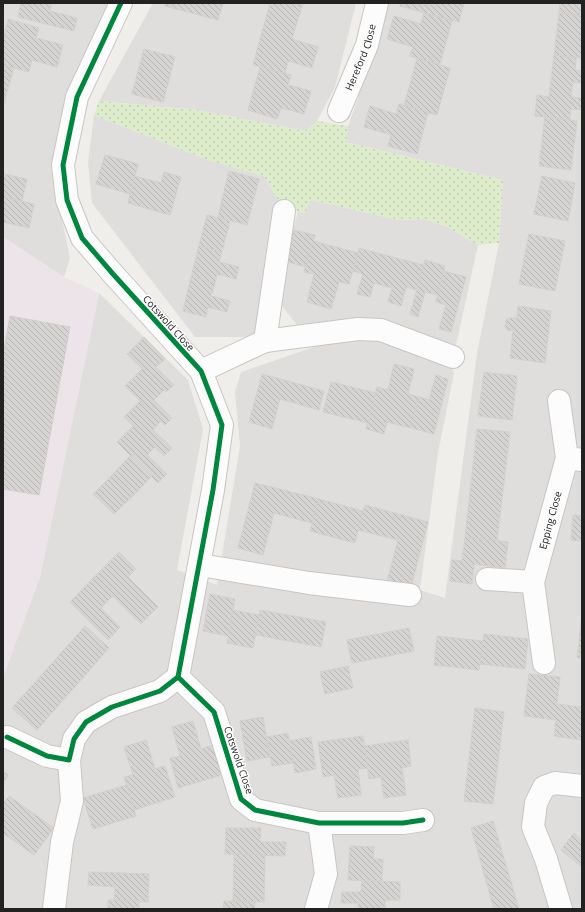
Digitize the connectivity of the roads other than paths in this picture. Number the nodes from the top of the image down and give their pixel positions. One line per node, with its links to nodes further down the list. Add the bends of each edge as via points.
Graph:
1 (121, 3): 7 (street, Cotswold Close, via 77,97 62,165 67,200 82,238)
2 (377, 3): 3 (street, Hereford Close, via 366,45)
3 (340, 111)
4 (284, 211): 5 (street)
5 (265, 341): 6 (street, via 358,328 381,330); 7 (street)
6 (453, 357)
7 (200, 370): 10 (street, Cotswold Close, via 222,425 214,490)
8 (559, 401): 9 (street, Epping Close)
9 (574, 459): 12 (street, Epping Close)
10 (200, 564): 13 (street, via 309,583); 15 (street, Cotswold Close)
11 (487, 579): 12 (street)
12 (533, 582): 14 (street, Epping Close)
13 (410, 594)
14 (544, 663)
15 (178, 677): 17 (street, via 160,691 112,707 86,722 74,739); 20 (street, Cotswold Close, via 214,712 241,799 255,810)
16 (7, 737): 17 (street, via 47,756)
17 (69, 760): 21 (street, via 72,801 62,842)
18 (582, 786): 23 (street, via 556,783 544,787 536,803 533,827)
19 (423, 820): 20 (street, Cotswold Close, via 403,823)
20 (319, 822): 22 (street, via 326,874)
21 (54, 909)
22 (316, 909)
23 (561, 909)

